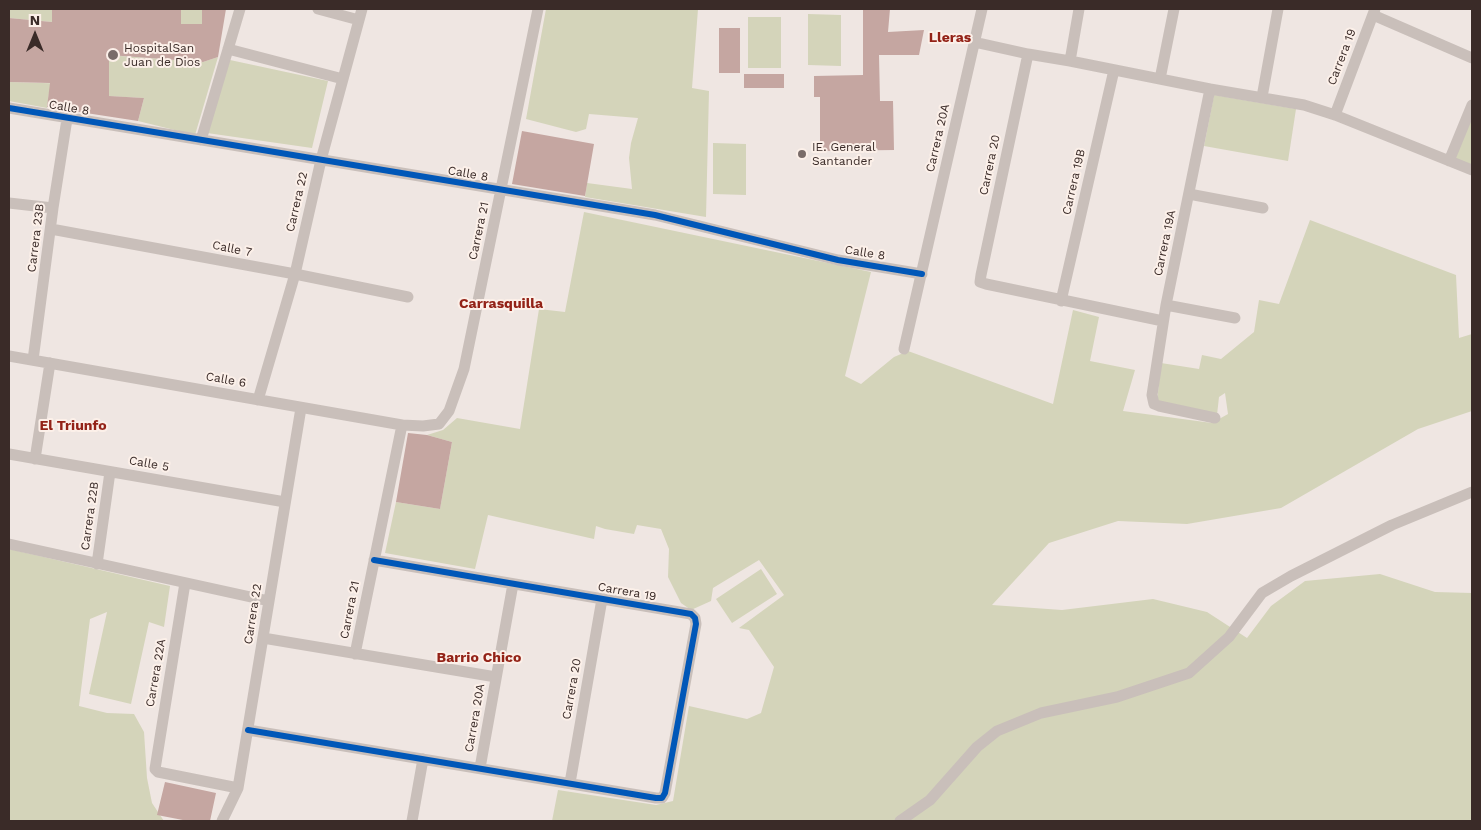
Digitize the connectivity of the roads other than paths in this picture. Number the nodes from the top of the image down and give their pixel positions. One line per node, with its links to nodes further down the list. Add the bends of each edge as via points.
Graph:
1 (240, 9): 11 (street)
2 (318, 9): 9 (street)
3 (538, 9): 28 (street, Carrera 21)
4 (982, 9): 10 (street, Carrera 20A)
5 (1079, 9): 14 (street)
6 (1174, 9): 16 (street)
7 (1278, 9): 19 (street)
8 (1374, 12): 13 (street); 22 (street, Carrera 19)
9 (360, 14): 17 (street, Carrera 22)
10 (974, 42): 12 (street); 35 (street, Carrera 20A)
11 (228, 49): 17 (street); 24 (street)
12 (1028, 54): 14 (street); 37 (street, Carrera 20, via 980,282)
13 (1472, 58)
14 (1070, 60): 15 (street)
15 (1114, 70): 16 (street); 37 (street, Carrera 19B)
16 (1160, 78): 18 (street)
17 (343, 79): 25 (street, Carrera 22)
18 (1210, 89): 19 (street); 29 (street, Carrera 19A)
19 (1262, 97): 22 (street)
20 (1472, 105): 26 (street)
21 (9, 108): 23 (street, Calle 8)
22 (1335, 115): 26 (street)
23 (67, 119): 24 (street, Calle 8); 31 (street, Carrera 23B)
24 (201, 140): 25 (street, Calle 8)
25 (321, 160): 28 (street, Calle 8); 34 (street, Carrera 22)
26 (1449, 161): 27 (street)
27 (1472, 170)
28 (501, 191): 35 (street, Calle 8, via 655,215 838,260); 48 (street, Carrera 21, via 464,369 449,411)
29 (1189, 194): 32 (street); 38 (street, Carrera 19A)
30 (9, 203): 31 (street)
31 (53, 208): 33 (street, Carrera 23B)
32 (1263, 208)
33 (51, 229): 34 (street, Calle 7); 43 (street, Carrera 23B)
34 (295, 274): 36 (street, Calle 7); 45 (street, Carrera 22)
35 (922, 274): 41 (street, Carrera 20A)
36 (408, 297)
37 (1061, 301): 40 (street)
38 (1166, 305): 39 (street); 40 (street, Carrera 19A)
39 (1235, 318)
40 (1164, 321): 47 (street, Carrera 19A, via 1152,395 1154,404)
41 (904, 349)
42 (9, 356): 43 (street, Calle 6)
43 (33, 360): 44 (street, Calle 6)
44 (50, 363): 45 (street, Calle 6); 51 (street)
45 (258, 400): 46 (street, Calle 6)
46 (301, 408): 49 (street, Calle 6); 54 (street, Carrera 22)
47 (1215, 418)
48 (439, 424): 49 (street, Calle 6)
49 (402, 425): 56 (street, Carrera 21)
50 (9, 454): 51 (street, Calle 5)
51 (35, 459): 52 (street, Calle 5)
52 (110, 472): 54 (street, Calle 5); 57 (street, Carrera 22B)
53 (1472, 492): 73 (street, via 1392,525 1262,593 1229,637 1189,673 1117,697 1041,713 997,731 977,747 930,800)
54 (286, 502): 61 (street, Carrera 22)
55 (9, 544): 57 (street)
56 (374, 560): 59 (street, Carrera 19); 63 (street, Carrera 21)
57 (97, 564): 58 (street)
58 (185, 583): 61 (street); 69 (street, Carrera 22A, via 155,769)
59 (513, 584): 60 (street, Carrera 19); 64 (street, Carrera 20A)
60 (602, 599): 68 (street, Carrera 20); 68 (street, Carrera 19, via 691,614 696,624 662,798)
61 (269, 601): 62 (street, Carrera 22)
62 (263, 638): 63 (street); 65 (street, Carrera 22)
63 (355, 654): 64 (street)
64 (496, 677): 67 (street, Carrera 20A)
65 (248, 730): 66 (street); 69 (street, Carrera 22)
66 (423, 759): 67 (street); 72 (street)
67 (480, 768): 68 (street)
68 (570, 783)
69 (238, 788): 70 (street, Carrera 22)
70 (222, 821): 71 (street)
71 (227, 821)
72 (412, 821)
73 (900, 821)

